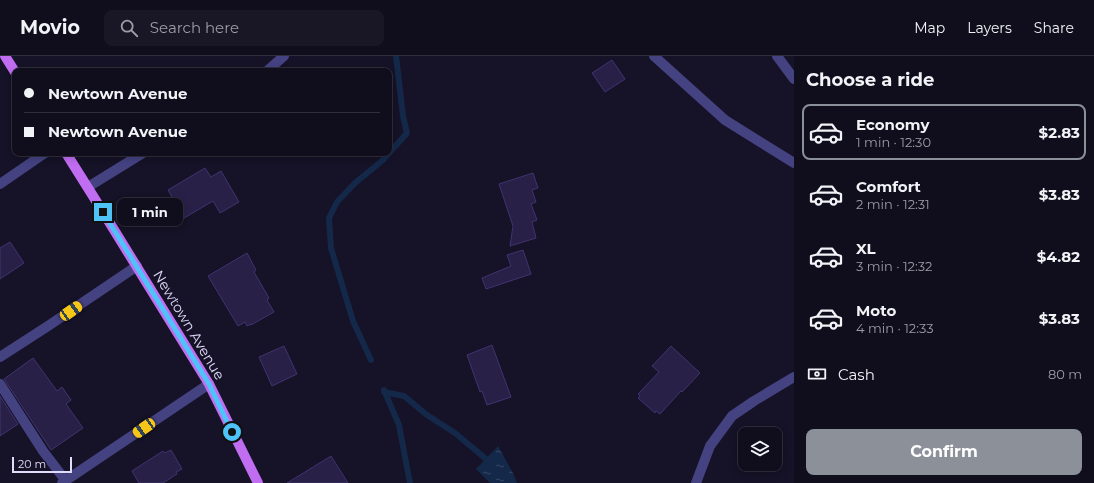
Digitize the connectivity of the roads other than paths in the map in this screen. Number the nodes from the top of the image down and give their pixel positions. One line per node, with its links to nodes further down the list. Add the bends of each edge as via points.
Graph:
1 (5, 56): 5 (main road)
2 (284, 56): 6 (street)
3 (654, 56): 11 (street, via 725,120)
4 (777, 56): 7 (street)
5 (12, 68)
6 (270, 68)
7 (794, 80)
8 (41, 156): 12 (street)
9 (68, 156): 13 (main road, Newtown Avenue)
10 (138, 156): 13 (street)
11 (794, 163)
12 (0, 184)
13 (88, 187): 14 (main road, Newtown Avenue)
14 (137, 266): 15 (street); 18 (main road, Newtown Avenue)
15 (0, 357)
16 (794, 377): 21 (street, via 732,416 710,446)
17 (0, 384): 19 (street)
18 (209, 384): 19 (street); 20 (main road, Newtown Avenue)
19 (64, 482)
20 (258, 483)
21 (696, 483)

